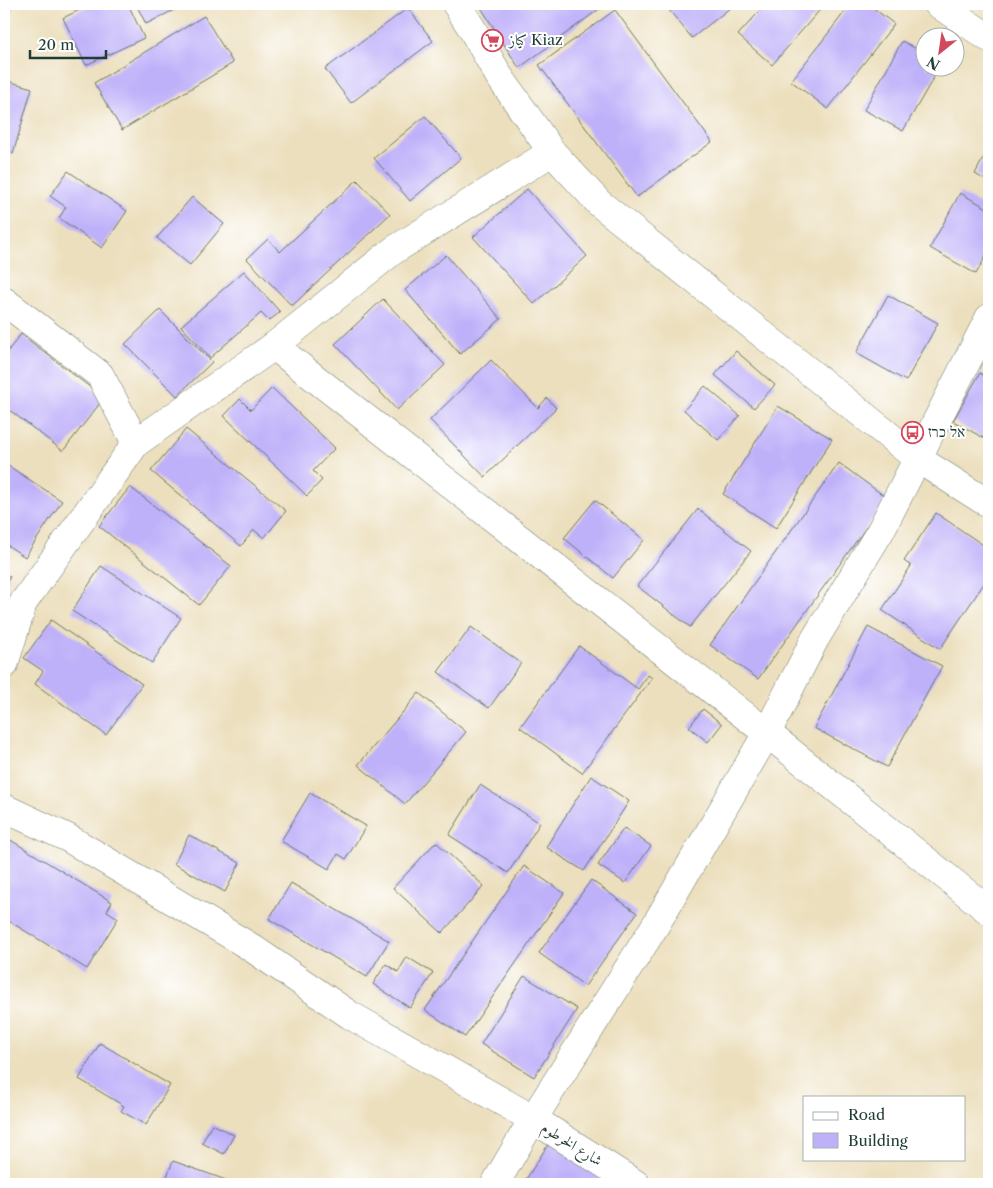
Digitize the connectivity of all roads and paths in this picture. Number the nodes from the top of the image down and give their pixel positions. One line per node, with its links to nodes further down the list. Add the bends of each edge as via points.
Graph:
1 (456, 4): 4 (street, via 499,76)
2 (938, 4): 3 (street)
3 (989, 38)
4 (552, 152): 7 (street, via 394,250); 9 (street, via 599,204)
5 (4, 301): 8 (street, via 100,375)
6 (989, 318): 9 (street)
7 (274, 346): 8 (street); 12 (street)
8 (136, 443): 11 (street, via 22,604)
9 (918, 459): 10 (street); 12 (street, via 881,530 815,640)
10 (989, 504)
11 (4, 665)
12 (767, 733): 14 (street); 15 (street, via 655,926)
13 (4, 808): 15 (street, شارع الخرطوم, via 68,838 249,946 350,1015)
14 (989, 910)
15 (533, 1119): 16 (street); 17 (street, شارع الخرطوم)
16 (495, 1184)
17 (636, 1184)

